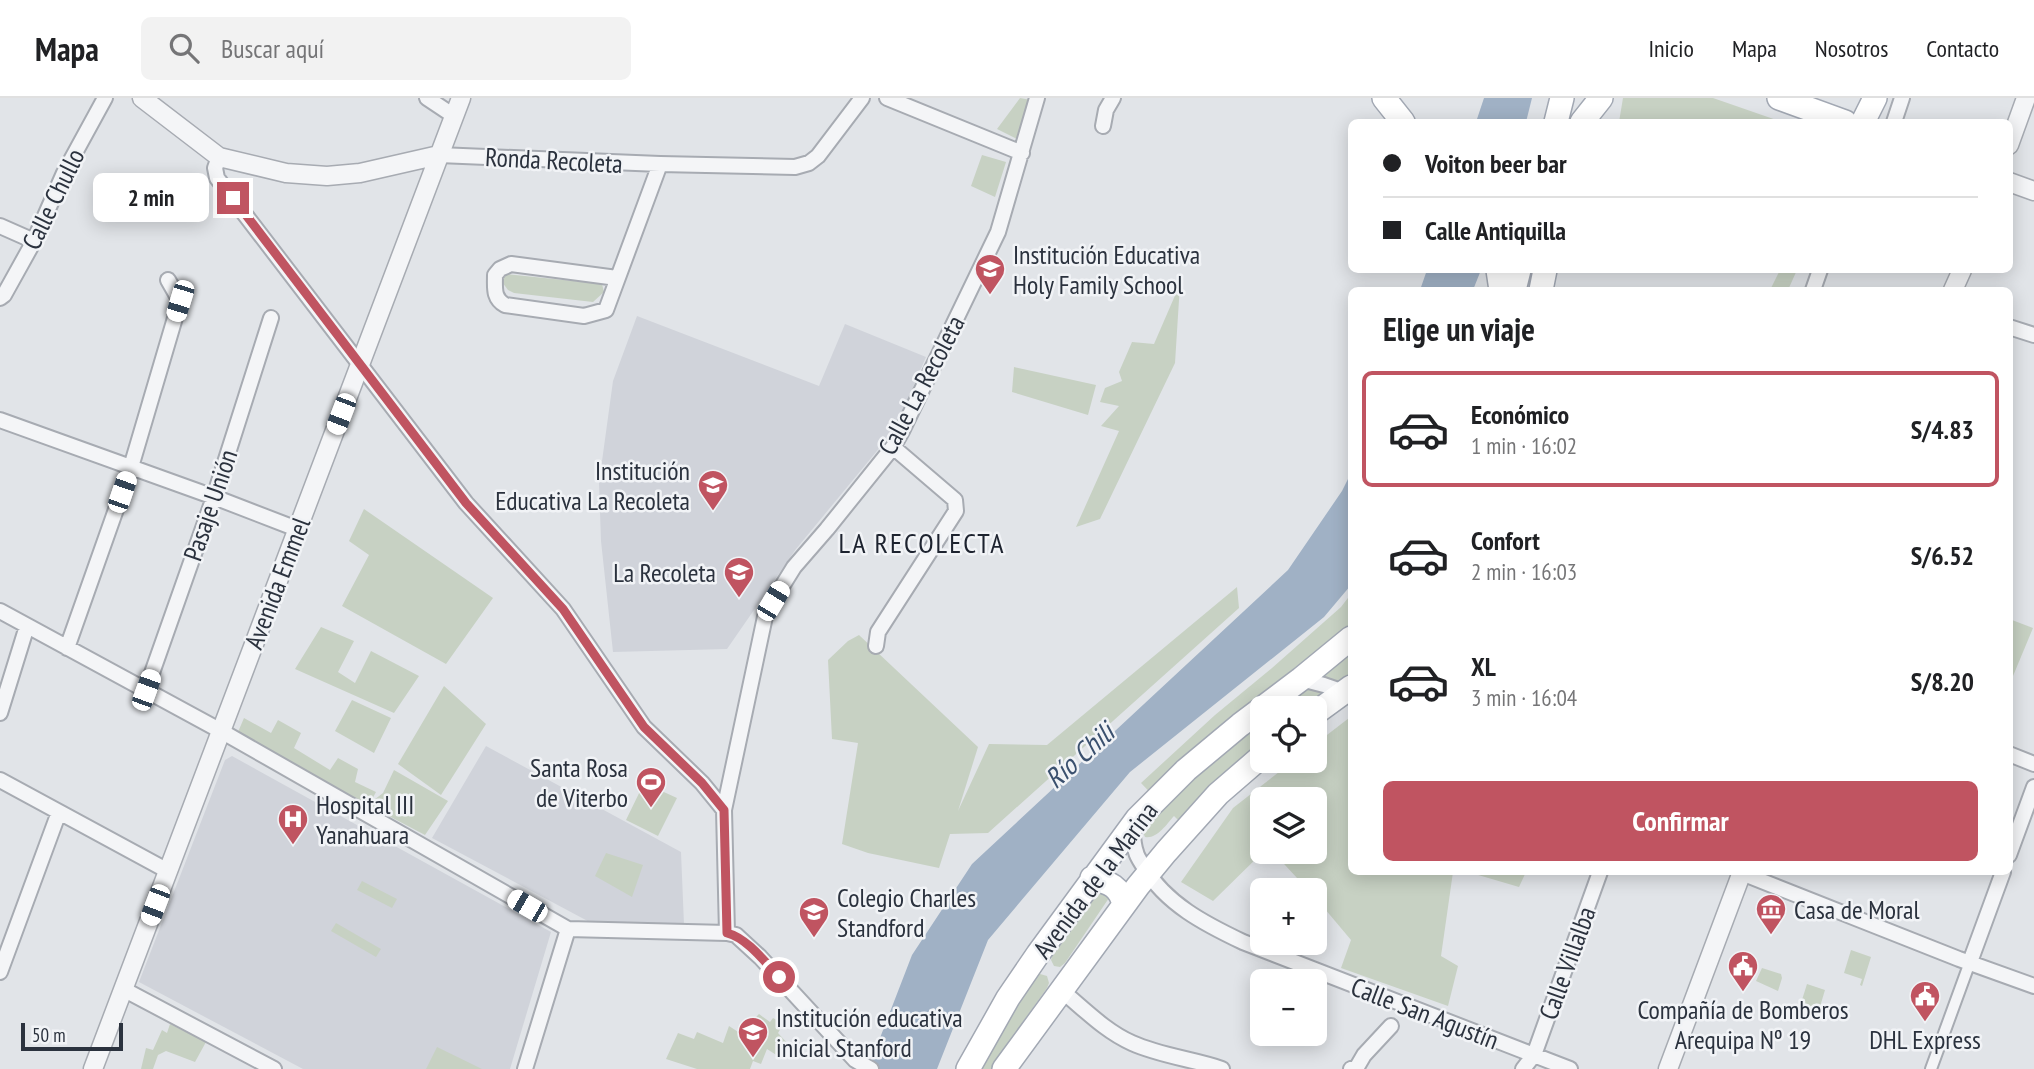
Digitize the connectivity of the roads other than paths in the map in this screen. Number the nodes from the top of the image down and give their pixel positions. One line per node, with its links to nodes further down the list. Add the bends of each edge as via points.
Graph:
1 (104, 98): 33 (street, Calle Chullo)
2 (142, 98): 28 (street)
3 (426, 98): 17 (street)
4 (461, 98): 17 (street, Avenida Emmel)
5 (862, 98): 29 (street, Ronda Recoleta, via 809,163 795,167)
6 (887, 98): 26 (street)
7 (1037, 98): 26 (street, Calle La Recoleta)
8 (1113, 98): 24 (street)
9 (1384, 98): 18 (main road)
10 (1562, 98): 19 (main road)
11 (1601, 98): 20 (main road)
12 (1779, 98): 16 (main road)
13 (1875, 98): 22 (main road)
14 (1902, 98): 23 (street)
15 (2026, 98): 25 (street)
16 (1811, 115): 21 (main road)
17 (454, 116): 27 (street, Avenida Emmel)
18 (1401, 119)
19 (1557, 119)
20 (1585, 119)
21 (1830, 119)
22 (1864, 119)
23 (1895, 119)
24 (1103, 126)
25 (2013, 134)
26 (1022, 153): 42 (street, Calle La Recoleta, via 998,232)
27 (439, 155): 28 (street, Ronda Recoleta, via 327,176 286,173); 29 (street, Ronda Recoleta); 40 (street, Avenida Emmel)
28 (219, 157): 40 (street, via 217,178)
29 (660, 164): 34 (street)
30 (2013, 183): 31 (street)
31 (2034, 191)
32 (0, 226): 33 (street)
33 (34, 241): 36 (street, Calle Chullo)
34 (617, 278): 34 (street, via 606,310 584,316 505,305 495,293 495,275 511,264)
35 (168, 280): 43 (street, via 180,301)
36 (0, 298)
37 (271, 318): 44 (street, Pasaje Unión)
38 (2013, 328): 39 (street)
39 (2034, 335)
40 (360, 364): 45 (street, Avenida Emmel); 63 (street, via 466,503 563,609 644,727)
41 (0, 420): 43 (street)
42 (893, 446): 48 (street, via 955,500 956,511 878,632); 63 (street, Calle La Recoleta, via 794,567 765,612)
43 (131, 467): 44 (street); 49 (street)
44 (214, 497): 45 (street); 52 (street, Pasaje Unión)
45 (298, 529): 57 (street, Avenida Emmel)
46 (0, 611): 47 (street)
47 (27, 626): 49 (street); 56 (street)
48 (876, 646)
49 (67, 648): 52 (street)
50 (1348, 648): 51 (main road, Avenida de la Marina)
51 (1301, 679): 53 (street); 65 (main road, Avenida de la Marina, via 1186,770)
52 (146, 690): 57 (street)
53 (1348, 691)
54 (1348, 692): 55 (main road)
55 (1327, 705)
56 (0, 713)
57 (221, 731): 67 (street, Avenida Emmel); 75 (street)
58 (2013, 756): 59 (street)
59 (2034, 764)
60 (1250, 766): 68 (main road, Avenida de la Marina, via 1218,794)
61 (0, 780): 64 (street)
62 (2034, 787): 66 (street)
63 (724, 810): 76 (street, Calle La Recoleta)
64 (59, 812): 67 (street); 79 (street)
65 (1132, 825): 68 (street, Calle San Agustín, via 1136,853); 73 (main road, Avenida de la Marina)
66 (2013, 844)
67 (168, 871): 82 (street, Avenida Emmel)
68 (1148, 874): 74 (main road, Avenida de la Marina); 84 (street, Calle San Agustín, via 1193,915 1233,937)
69 (1599, 875): 84 (street, Calle Villalba)
70 (1740, 875): 97 (street)
71 (1749, 875): 78 (street)
72 (2002, 875): 78 (street)
73 (1092, 878): 74 (main road, via 1112,884 1122,894); 77 (main road, Avenida de la Marina)
74 (1124, 905): 80 (main road, Avenida de la Marina)
75 (568, 929): 76 (street); 90 (street)
76 (727, 933): 85 (street, via 736,935 760,957)
77 (1038, 954): 80 (main road, via 1049,975); 91 (main road, Avenida de la Marina)
78 (1970, 962): 81 (street); 98 (street)
79 (0, 972)
80 (1066, 984): 86 (street, via 1100,1024 1123,1039); 92 (main road, Avenida de la Marina)
81 (2034, 986)
82 (123, 989): 88 (street, Avenida Emmel); 89 (street)
83 (1391, 1026): 94 (street)
84 (1534, 1055): 95 (street, Calle Villalba); 96 (street, Calle San Agustín)
85 (849, 1062): 87 (street, via 855,1060)
86 (1196, 1066): 93 (street)
87 (867, 1068)
88 (93, 1069)
89 (275, 1069)
90 (525, 1069)
91 (968, 1069)
92 (1004, 1069)
93 (1222, 1069)
94 (1351, 1069)
95 (1523, 1069)
96 (1570, 1069)
97 (1668, 1069)
98 (1931, 1069)

